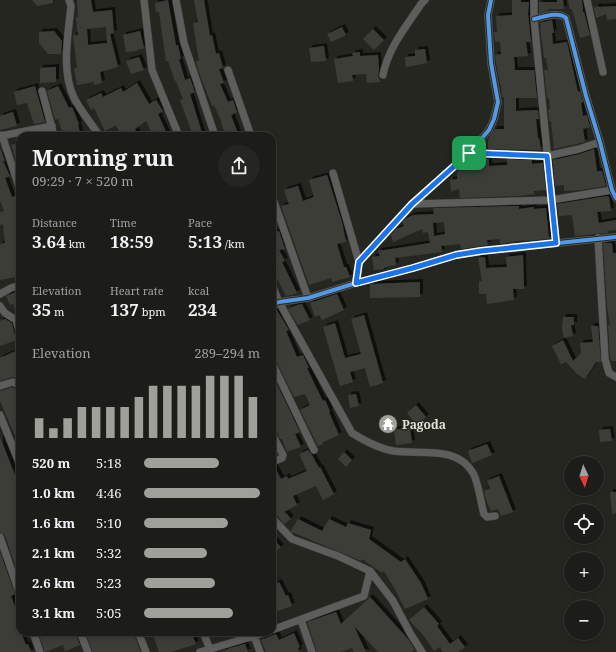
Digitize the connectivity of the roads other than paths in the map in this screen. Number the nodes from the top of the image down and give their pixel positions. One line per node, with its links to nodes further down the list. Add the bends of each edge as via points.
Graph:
1 (69, 0): 16 (street, via 71,6 66,49 70,88 78,105)
2 (144, 0): 17 (street, via 152,70)
3 (176, 0): 18 (street, via 184,43)
4 (425, 0): 11 (street, via 395,43)
5 (490, 0): 23 (street, via 488,14 491,64 498,102 489,130)
6 (534, 0): 8 (street)
7 (587, 0): 10 (street)
8 (534, 19): 22 (street, via 558,15 566,18); 24 (street)
9 (228, 70): 19 (street)
10 (603, 72)
11 (383, 75)
12 (42, 91): 13 (street)
13 (52, 126): 14 (street); 15 (street)
14 (21, 132)
15 (53, 132)
16 (97, 132)
17 (177, 132)
18 (214, 132)
19 (250, 132)
20 (16, 133): 21 (street)
21 (1, 136): 26 (street)
22 (600, 142): 24 (street, via 579,150); 27 (street)
23 (469, 153): 24 (street); 30 (street)
24 (547, 156): 29 (street)
25 (333, 173): 35 (street)
26 (16, 179)
27 (612, 190): 28 (street); 29 (street)
28 (616, 198)
29 (551, 200): 30 (street); 34 (street)
30 (412, 204): 35 (street)
31 (276, 207): 39 (street)
32 (616, 237): 33 (street)
33 (598, 238): 34 (street); 46 (street, via 605,358 609,373)
34 (556, 243): 36 (street, via 456,255)
35 (359, 262): 36 (street)
36 (356, 283): 39 (street)
37 (16, 286): 38 (street)
38 (0, 294)
39 (308, 298): 40 (street)
40 (276, 303)
41 (276, 305): 54 (street, via 352,433 369,443 393,451 441,452 458,459 474,473 484,514 487,517)
42 (0, 306): 43 (street)
43 (3, 314): 44 (street)
44 (16, 320)
45 (276, 372): 51 (street)
46 (616, 377)
47 (16, 384): 48 (street, via 13,382)
48 (0, 386)
49 (0, 415): 52 (street)
50 (276, 442): 53 (street, via 283,455)
51 (314, 450)
52 (16, 455)
53 (276, 460)
54 (495, 516)
55 (276, 522): 57 (street, via 292,539)
56 (0, 537): 58 (street)
57 (370, 571): 59 (street, via 364,596); 74 (street, via 393,601)
58 (16, 583)
59 (301, 620): 60 (street); 73 (street)
60 (276, 629)
61 (34, 636): 68 (street)
62 (82, 636): 69 (street)
63 (140, 636): 70 (street)
64 (205, 636): 67 (street)
65 (248, 636): 67 (street)
66 (254, 636): 72 (street)
67 (211, 650): 71 (street)
68 (40, 652)
69 (88, 652)
70 (146, 652)
71 (200, 652)
72 (260, 652)
73 (312, 652)
74 (422, 652)

